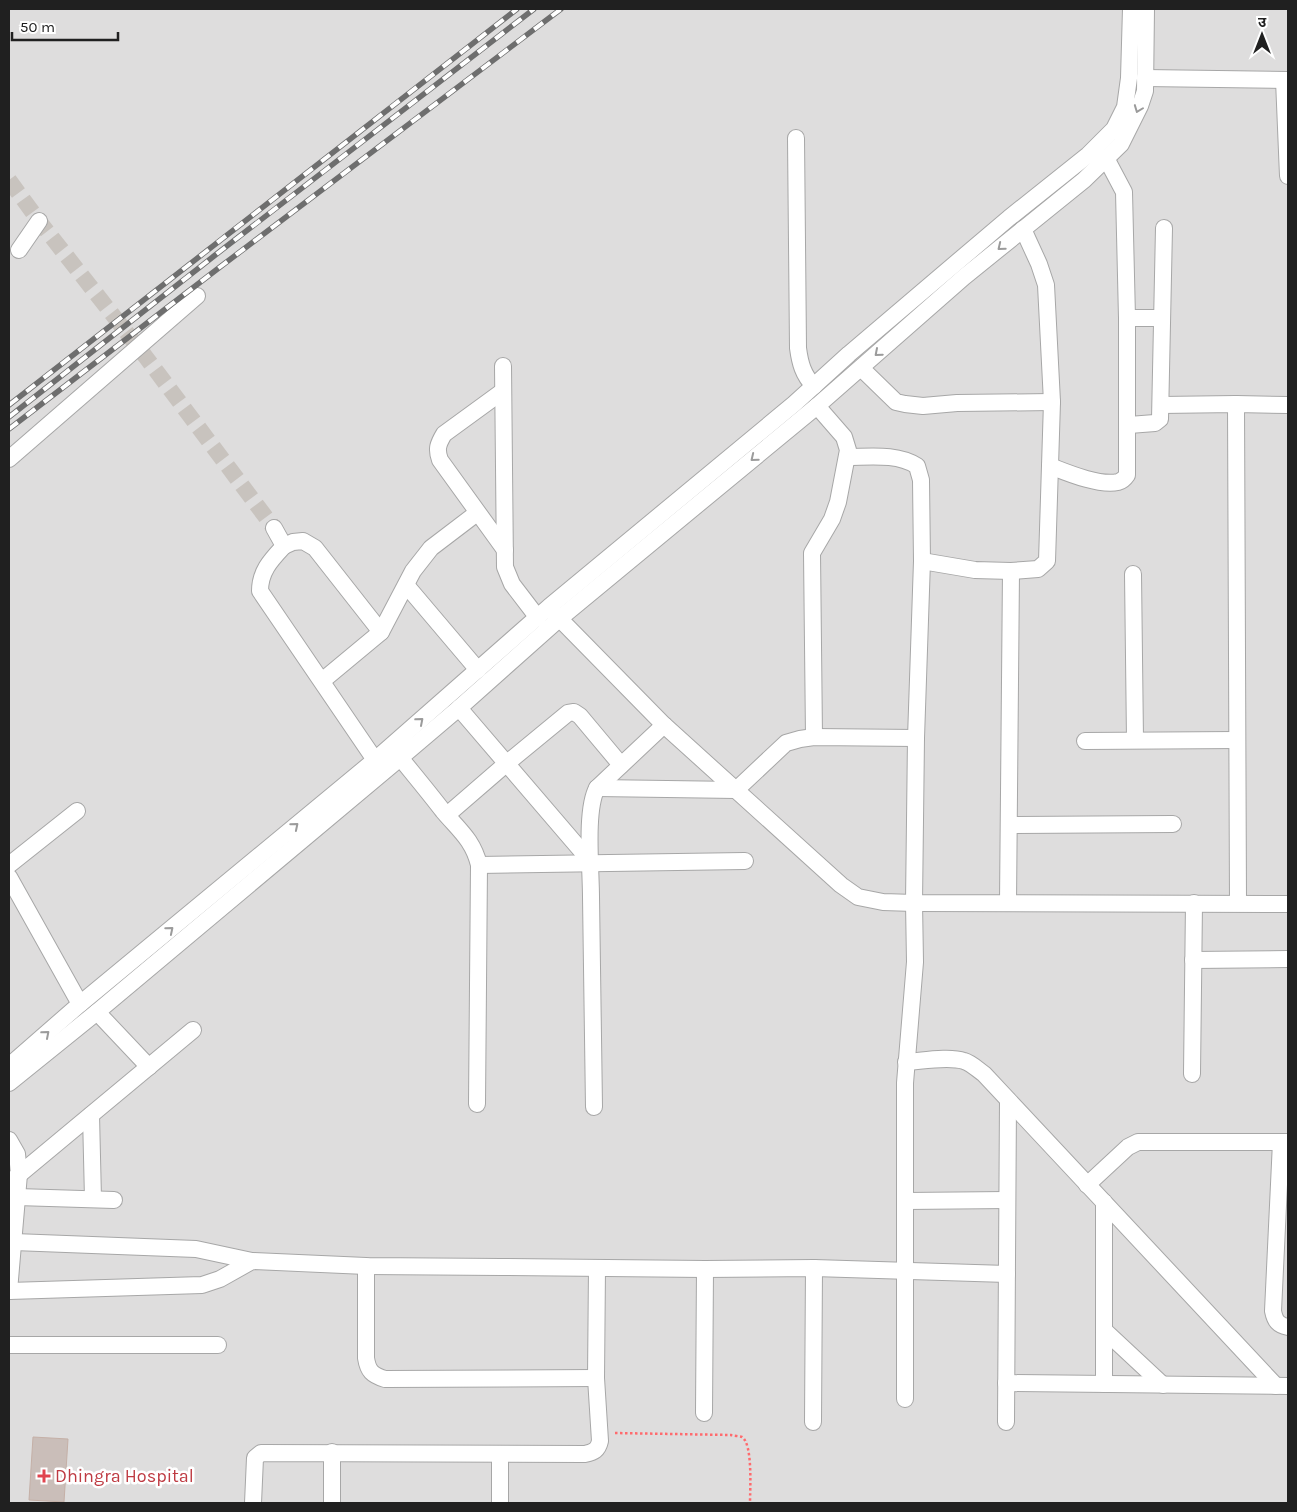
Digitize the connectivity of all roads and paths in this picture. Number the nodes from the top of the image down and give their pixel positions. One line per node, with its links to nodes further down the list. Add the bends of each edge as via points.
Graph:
1 (1131, 9): 17 (street, via 1125,107 1114,129 1088,155 1009,218)
2 (1146, 9): 3 (street)
3 (1144, 78): 4 (street); 6 (street, one-way to 6, via 1144,91 1133,122 1121,144)
4 (1286, 80): 7 (street)
5 (796, 138): 17 (street, via 798,348 801,367)
6 (1106, 158): 10 (street); 13 (street, via 1124,192)
7 (1288, 176)
8 (39, 221): 11 (street)
9 (1164, 228): 14 (street)
10 (1023, 229): 16 (street, one-way to 16); 19 (street, via 1046,285)
11 (19, 250)
12 (197, 296): 26 (street)
13 (1127, 318): 14 (street); 24 (street)
14 (1162, 318): 21 (street)
15 (503, 366): 18 (street)
16 (861, 368): 19 (street, via 896,402 905,404); 23 (street)
17 (814, 386): 36 (street)
18 (504, 391): 28 (street, via 456,424 438,443 440,460); 31 (street)
19 (1052, 402): 27 (street)
20 (1236, 404): 21 (street); 22 (street); 45 (street)
21 (1161, 405): 24 (street, via 1159,421)
22 (1288, 405)
23 (817, 406): 25 (street, via 844,437); 36 (street, one-way to 36)
24 (1129, 425): 27 (street, via 1129,466 1124,479 1118,482 1098,481)
25 (847, 457): 32 (street, via 886,457 917,466 921,480); 42 (street, via 832,519 812,552)
26 (9, 459)
27 (1050, 466): 33 (street, via 1047,561 1038,569)
28 (477, 513): 31 (street); 35 (street, via 431,548)
29 (274, 528): 30 (street)
30 (284, 546): 37 (street, via 303,541 315,548); 39 (street, via 267,564 260,581 260,591)
31 (505, 550): 36 (street, via 505,567 512,584)
32 (922, 560): 33 (street, via 975,570); 43 (street)
33 (1011, 571): 56 (street)
34 (1133, 574): 44 (street)
35 (406, 585): 37 (street); 38 (street)
36 (549, 615): 38 (street); 40 (street); 41 (street)
37 (381, 632): 39 (street)
38 (478, 670): 47 (street, one-way to 38)
39 (322, 681): 48 (street)
40 (459, 708): 47 (street); 49 (street)
41 (664, 725): 50 (street); 52 (street)
42 (814, 737): 43 (street); 52 (street, via 786,743)
43 (916, 738): 62 (street)
44 (1135, 740): 45 (street); 46 (street)
45 (1237, 740): 65 (street)
46 (1084, 741)
47 (396, 752): 48 (street); 54 (street); 70 (street)
48 (375, 760): 69 (street, one-way to 48)
49 (506, 764): 50 (street, via 563,716 574,712); 54 (street); 58 (street)
50 (621, 765): 51 (street)
51 (597, 788): 52 (street); 58 (street, via 591,806)
52 (736, 790): 62 (street, via 841,886 858,897)
53 (77, 811): 60 (street)
54 (447, 815): 59 (street, via 467,836)
55 (1174, 824): 56 (street)
56 (1009, 825): 63 (street)
57 (745, 861): 58 (street)
58 (590, 862): 59 (street); 79 (street)
59 (479, 865): 78 (street)
60 (9, 866)
61 (9, 877): 69 (street)
62 (914, 903): 63 (street); 72 (street, via 915,962)
63 (1008, 903): 64 (street)
64 (1194, 904): 65 (street); 67 (street)
65 (1238, 904): 66 (street)
66 (1288, 904)
67 (1193, 960): 68 (street); 75 (street)
68 (1288, 960)
69 (80, 1004): 73 (street, one-way to 69)
70 (97, 1012): 74 (street); 76 (street)
71 (194, 1030): 74 (street)
72 (906, 1062): 77 (street, via 962,1060 984,1074); 88 (street)
73 (9, 1066)
74 (149, 1068): 80 (street)
75 (1192, 1074)
76 (9, 1083)
77 (1008, 1100): 84 (street); 87 (street)
78 (477, 1104)
79 (594, 1106)
80 (91, 1115): 83 (street); 85 (street)
81 (9, 1140): 83 (street, via 17,1154)
82 (1284, 1142): 84 (street, via 1138,1142 1128,1146); 90 (street)
83 (15, 1184): 85 (street); 91 (street)
84 (1087, 1185): 89 (street)
85 (93, 1199): 86 (street)
86 (114, 1200)
87 (1007, 1200): 88 (street); 98 (street)
88 (906, 1201): 97 (street)
89 (1104, 1202): 101 (street); 108 (street)
90 (1282, 1235): 100 (street, via 1272,1311 1274,1319)
91 (14, 1242): 92 (street, via 196,1249); 99 (street)
92 (252, 1261): 93 (street); 99 (street, via 202,1285)
93 (366, 1266): 94 (street); 104 (street, via 366,1358 367,1368 374,1375 385,1379)
94 (597, 1268): 96 (street); 104 (street)
95 (814, 1268): 96 (street); 97 (street); 111 (street)
96 (706, 1269): 110 (street)
97 (906, 1270): 98 (street); 109 (street)
98 (1007, 1274): 105 (street)
99 (9, 1291)
100 (1288, 1327)
101 (1104, 1330): 106 (street); 107 (street)
102 (218, 1345): 103 (street)
103 (9, 1346)
104 (596, 1378): 113 (street)
105 (1006, 1383): 106 (street); 112 (street)
106 (1104, 1384): 107 (street)
107 (1163, 1385): 108 (street)
108 (1282, 1386)
109 (906, 1398)
110 (704, 1414)
111 (813, 1422)
112 (1006, 1422)
113 (600, 1433): 115 (street, via 598,1448 592,1453); 119 (path, via 742,1437 748,1448)
114 (332, 1452): 115 (street); 116 (street, via 261,1452 255,1458); 117 (street)
115 (500, 1454): 118 (street)
116 (253, 1503)
117 (332, 1503)
118 (500, 1503)
119 (750, 1503)

